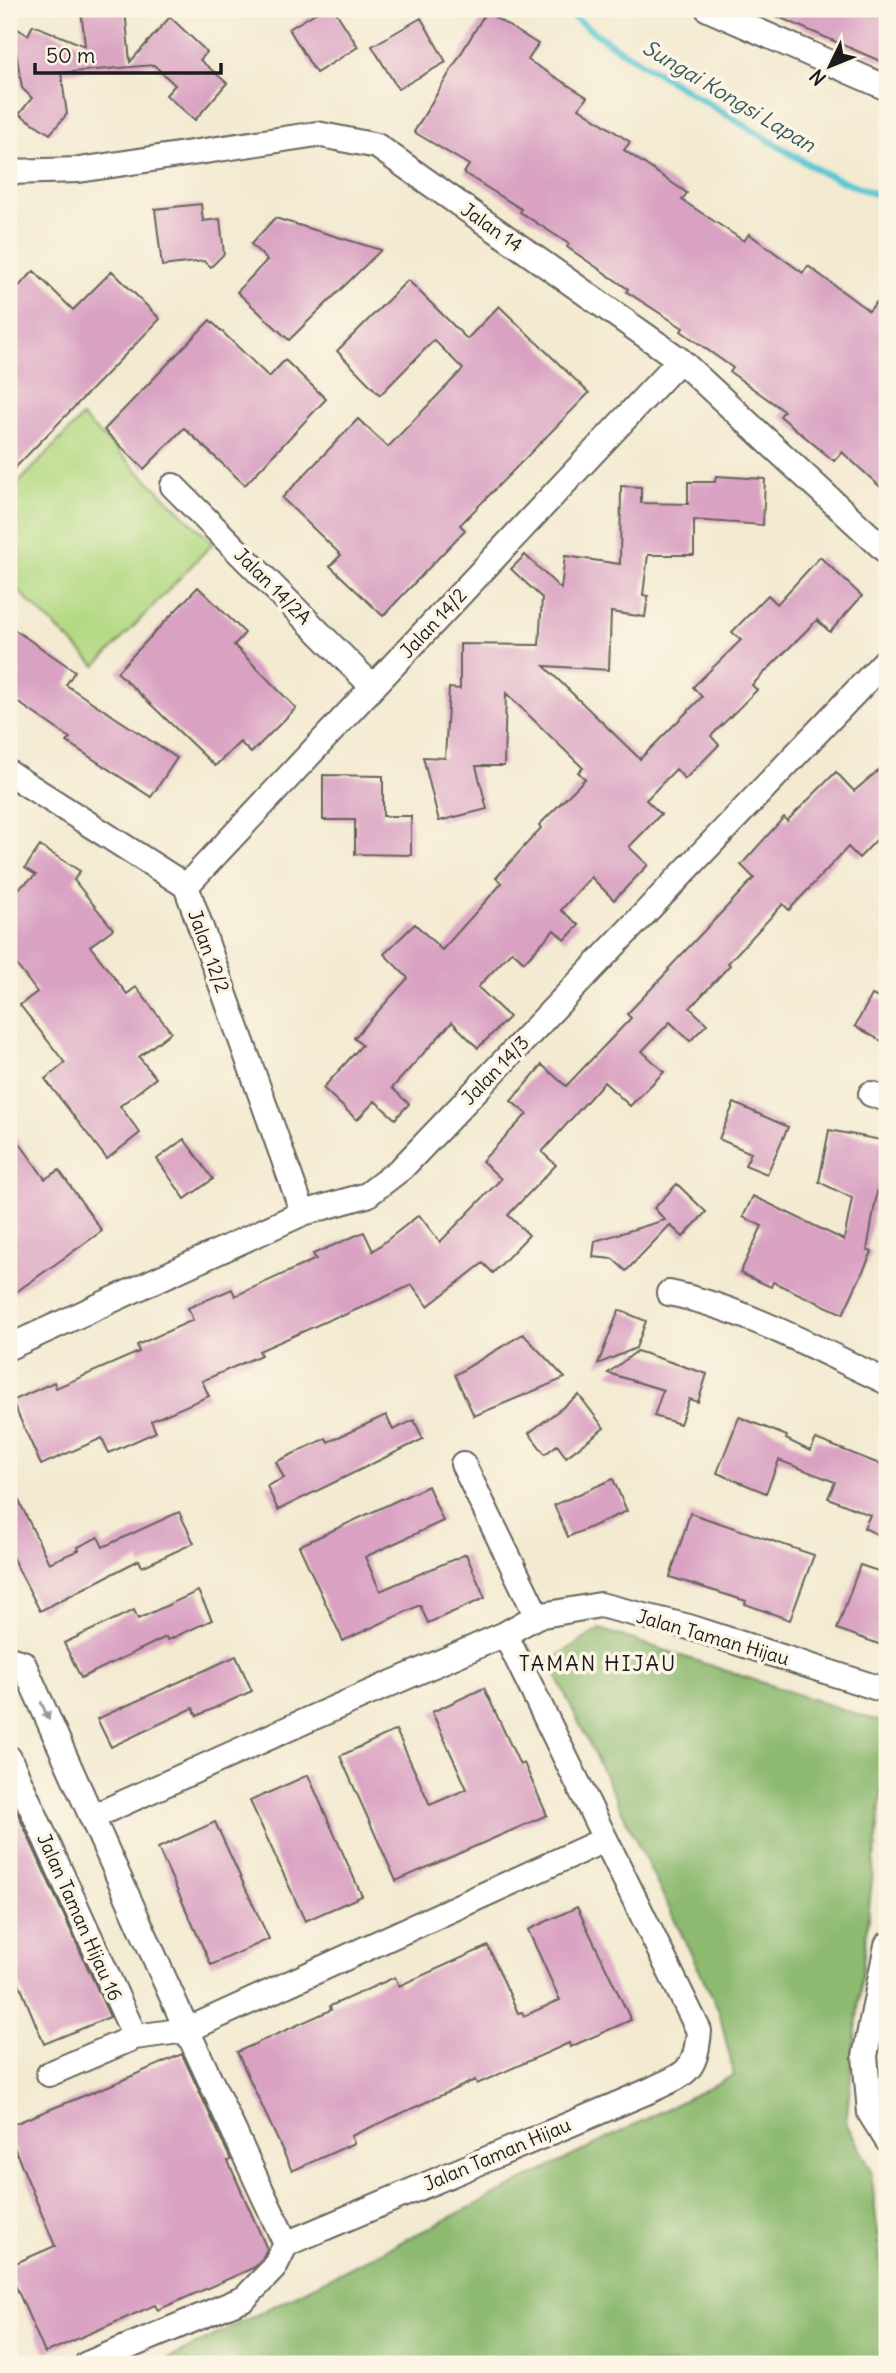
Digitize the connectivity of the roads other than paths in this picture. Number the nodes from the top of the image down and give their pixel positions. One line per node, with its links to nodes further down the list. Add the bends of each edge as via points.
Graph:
1 (708, 9): 2 (street)
2 (887, 88)
3 (9, 172): 4 (street, Jalan 14, via 79,170 317,134 377,146)
4 (680, 360): 6 (street, Jalan 14); 8 (street, Jalan 14/2)
5 (173, 486): 8 (street, Jalan 14/2A)
6 (887, 552)
7 (887, 659): 11 (street, Jalan 14/3, via 402,1168 367,1195)
8 (373, 687): 10 (street, Jalan 14/2)
9 (9, 772): 10 (street, Jalan 12/2)
10 (186, 886): 11 (street, Jalan 12/2)
11 (303, 1213): 13 (street, Jalan 14/3)
12 (669, 1293): 14 (street, via 729,1310)
13 (9, 1347)
14 (887, 1381)
15 (463, 1464): 16 (street)
16 (537, 1616): 17 (street, Jalan Taman Hijau); 19 (street, Jalan Taman Hijau, via 600,1605 690,1627)
17 (506, 1634): 21 (street, Jalan Taman Hijau); 22 (street, Jalan Taman Hijau)
18 (9, 1659): 21 (street, one-way to 21, via 23,1663)
19 (887, 1691)
20 (9, 1758): 25 (street, Jalan Taman Hijau 16)
21 (92, 1817): 24 (street)
22 (604, 1840): 24 (street); 28 (street, Jalan Taman Hijau, via 699,2031 697,2056 685,2073)
23 (887, 1945): 27 (street, via 865,2056 870,2113)
24 (187, 2031): 25 (street); 28 (street)
25 (135, 2037): 26 (street)
26 (49, 2074)
27 (887, 2140)
28 (286, 2244): 29 (street, via 274,2268 245,2298)
29 (87, 2364)

